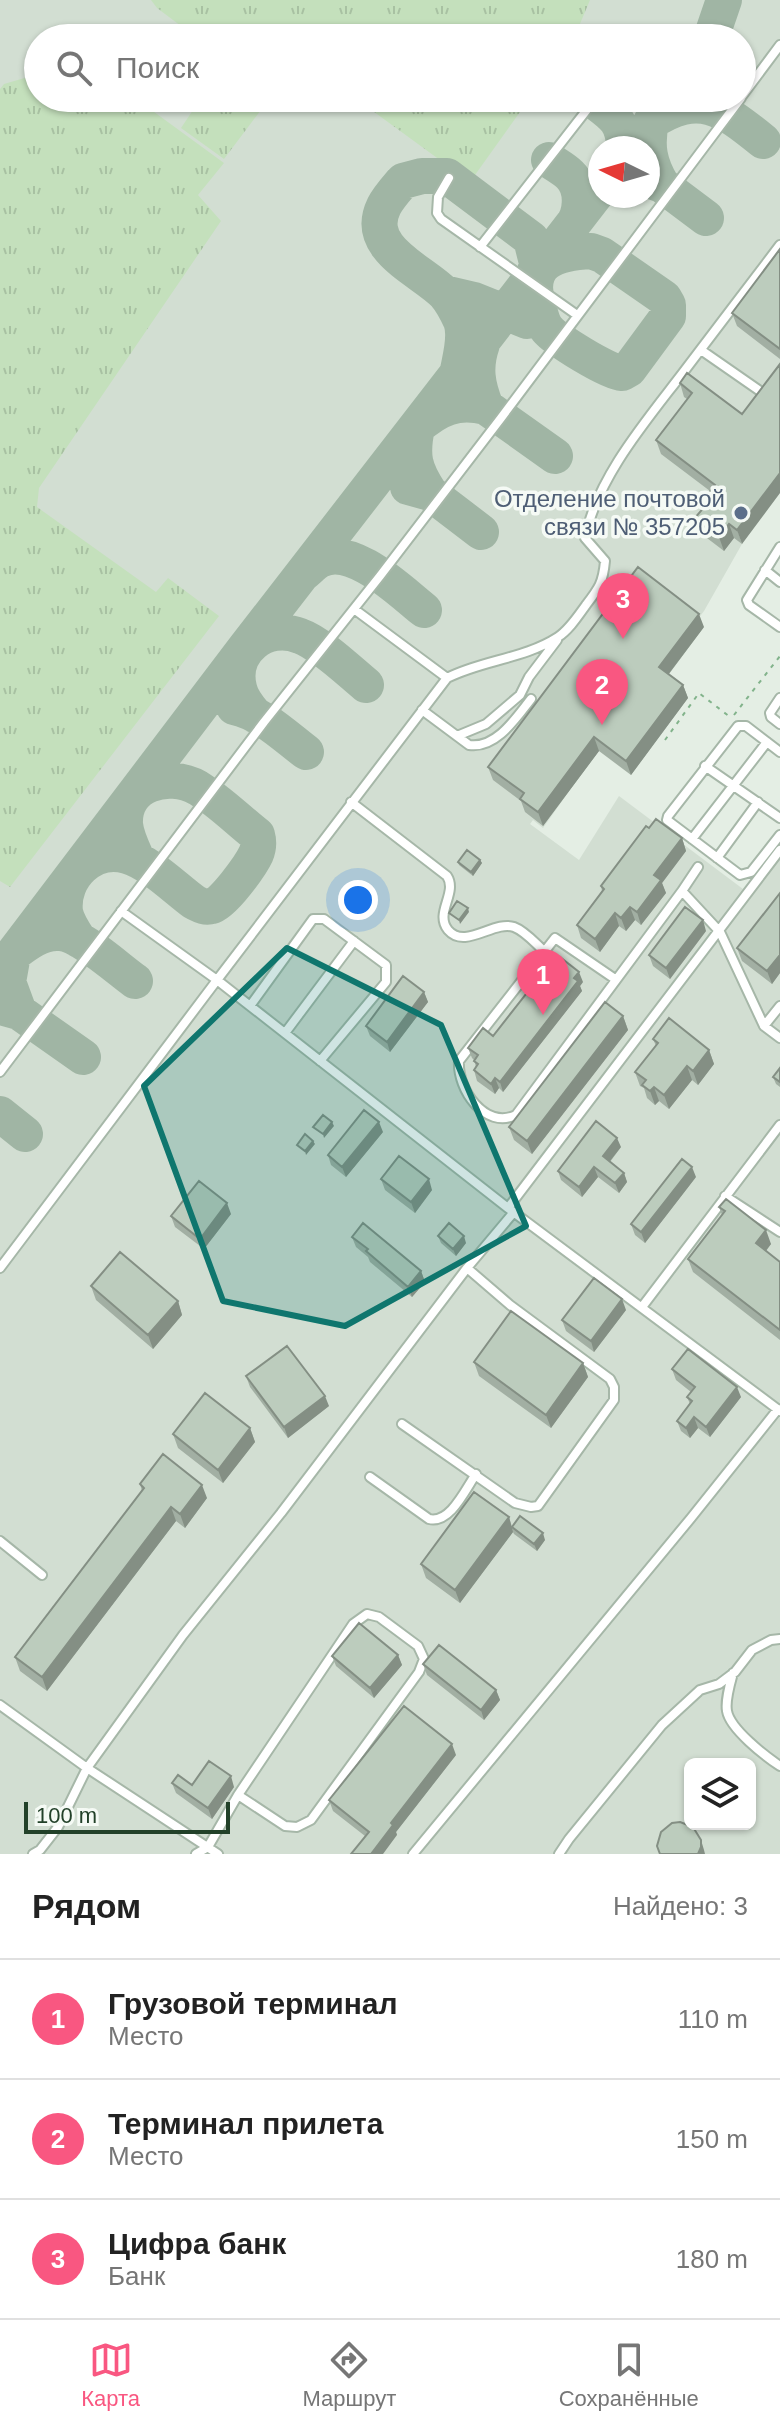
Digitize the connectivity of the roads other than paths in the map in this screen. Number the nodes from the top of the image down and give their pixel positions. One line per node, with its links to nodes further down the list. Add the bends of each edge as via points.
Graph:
1 (780, 45): 2 (lane)
2 (756, 77)
3 (585, 112): 7 (lane)
4 (730, 112): 8 (lane)
5 (449, 178): 7 (lane, via 438,197 437,213)
6 (780, 245): 9 (lane)
7 (480, 247): 8 (lane)
8 (577, 315): 14 (lane)
9 (701, 350): 10 (lane); 16 (lane, via 602,489 585,538 605,561 603,582)
10 (760, 391)
11 (780, 547): 12 (lane)
12 (765, 570): 13 (lane); 15 (lane, via 747,600)
13 (780, 582)
14 (354, 609): 17 (lane); 36 (lane)
15 (780, 627)
16 (560, 636): 17 (lane); 22 (lane, via 520,695 486,724)
17 (447, 678): 20 (lane)
18 (780, 698): 21 (lane, via 770,713)
19 (531, 699): 22 (lane, via 485,744 469,745)
20 (422, 710): 22 (lane); 27 (lane)
21 (780, 724)
22 (457, 736)
23 (767, 742): 24 (lane); 25 (lane, via 738,726); 26 (lane)
24 (780, 752)
25 (705, 766): 26 (lane); 31 (lane, via 668,816 670,824)
26 (734, 785): 28 (lane); 31 (lane)
27 (351, 802): 39 (lane, via 447,876 451,886 443,917 451,933 463,937 514,927); 41 (lane)
28 (758, 802): 29 (lane); 33 (lane)
29 (780, 818)
30 (780, 835): 33 (lane, via 747,875)
31 (692, 839): 33 (lane)
32 (780, 850): 37 (lane)
33 (717, 858)
34 (698, 867): 35 (lane)
35 (682, 891): 37 (lane); 40 (lane)
36 (121, 911): 41 (lane); 48 (lane)
37 (720, 932): 44 (lane); 51 (lane)
38 (354, 941): 42 (lane, via 324,919 313,919); 45 (lane); 47 (lane, via 386,965 386,982)
39 (544, 951): 40 (lane, via 555,938); 40 (lane, via 459,1061 470,1100 495,1118 510,1118 521,1109)
40 (615, 979)
41 (217, 980): 42 (lane); 53 (lane)
42 (250, 1006): 45 (lane)
43 (780, 1006): 44 (lane)
44 (764, 1026): 46 (lane)
45 (285, 1033): 47 (lane)
46 (780, 1038)
47 (320, 1061): 51 (lane)
48 (0, 1072)
49 (780, 1125): 50 (lane)
50 (725, 1196): 52 (lane); 55 (lane)
51 (511, 1210): 54 (lane); 55 (lane)
52 (780, 1232)
53 (0, 1268)
54 (467, 1268): 58 (lane, via 614,1387 614,1400 538,1506 515,1503); 66 (lane, via 183,1635)
55 (642, 1307): 56 (lane)
56 (779, 1410): 72 (lane)
57 (402, 1424): 58 (lane)
58 (476, 1474): 59 (lane, via 445,1517 435,1521)
59 (370, 1477)
60 (0, 1541): 61 (lane)
61 (42, 1575)
62 (780, 1639): 63 (lane, via 752,1650)
63 (733, 1672): 65 (lane, via 729,1719); 73 (lane, via 700,1690 662,1725)
64 (0, 1705): 66 (lane)
65 (780, 1766)
66 (87, 1768): 68 (lane); 69 (lane, via 58,1827)
67 (238, 1795): 67 (lane, via 353,1624 367,1614 379,1617 418,1646 424,1659 419,1672 311,1820 285,1826); 68 (lane)
68 (208, 1847): 70 (lane); 71 (lane)
69 (33, 1854)
70 (196, 1854)
71 (218, 1854)
72 (413, 1854)
73 (559, 1854)

